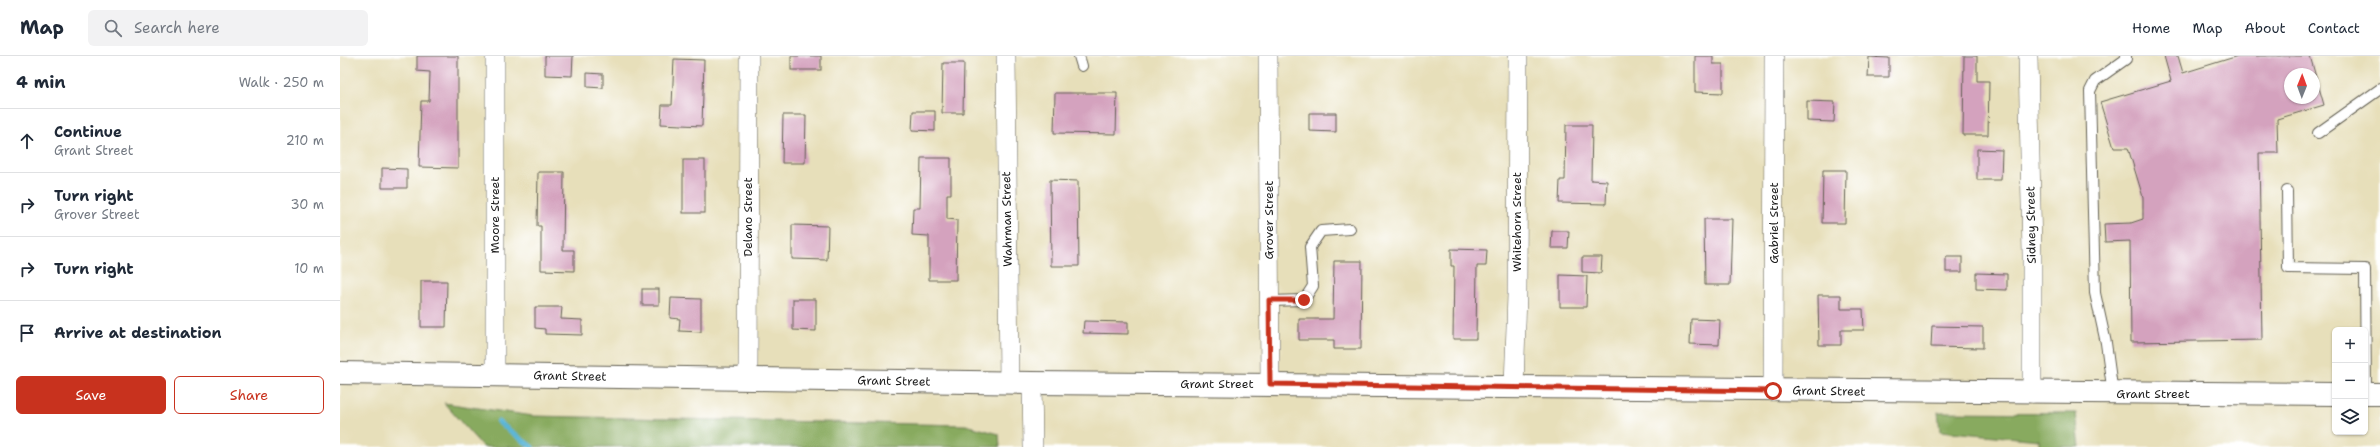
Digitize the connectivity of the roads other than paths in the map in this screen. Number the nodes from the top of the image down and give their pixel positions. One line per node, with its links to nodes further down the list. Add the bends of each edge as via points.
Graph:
1 (495, 56): 15 (street, Moore Street)
2 (749, 56): 16 (street, Delano Street)
3 (1006, 56): 17 (street, Wahrman Street)
4 (1268, 56): 13 (street, Grover Street)
5 (1518, 56): 20 (street, Whitehorn Street)
6 (1774, 56): 21 (street, Gabriel Street)
7 (2028, 56): 22 (street, Sidney Street)
8 (2126, 56): 23 (lane, via 2126,59 2095,81 2090,91 2095,293 2106,343)
9 (2380, 89): 10 (lane)
10 (2318, 133)
11 (2287, 191): 25 (lane, via 2288,268 2365,269)
12 (1350, 229): 13 (lane, via 1321,231 1310,247 1313,286 1304,300)
13 (1269, 300): 19 (street, Grover Street)
14 (340, 373): 15 (street, Grant Street)
15 (495, 375): 16 (street, Grant Street)
16 (748, 378): 17 (street, Grant Street)
17 (1009, 383): 18 (street, Grant Street)
18 (1032, 383): 19 (street, Grant Street); 26 (street)
19 (1270, 384): 20 (street, Grant Street)
20 (1514, 388): 21 (street, Grant Street)
21 (1773, 391): 22 (street, Grant Street)
22 (2032, 393): 23 (street, Grant Street)
23 (2113, 394): 24 (street, Grant Street)
24 (2332, 394)
25 (2370, 394)
26 (1033, 447)

